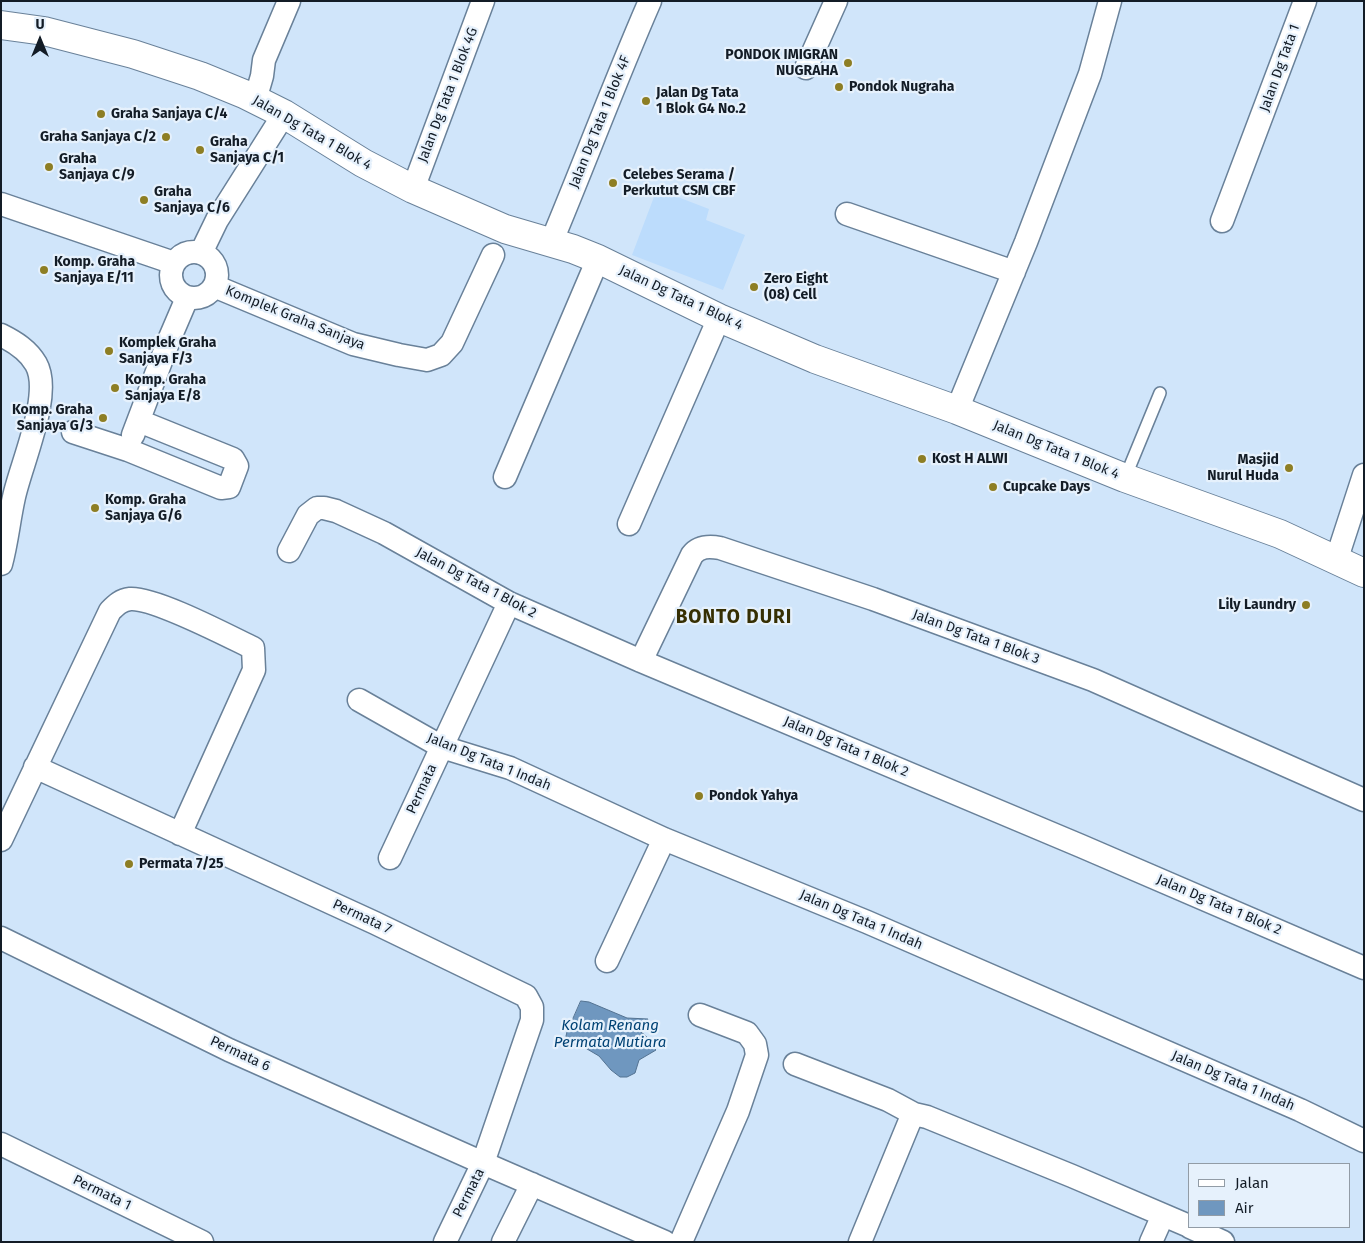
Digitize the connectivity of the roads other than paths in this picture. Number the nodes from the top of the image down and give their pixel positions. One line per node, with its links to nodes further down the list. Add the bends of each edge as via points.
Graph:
1 (289, 1): 9 (street, via 264,60 254,70)
2 (483, 1): 11 (street, Jalan Dg Tata 1 Blok 4G)
3 (650, 1): 15 (street, Jalan Dg Tata 1 Blok 4F)
4 (836, 1): 8 (street)
5 (1110, 1): 20 (street, via 1090,74)
6 (1304, 1): 14 (street, Jalan Dg Tata 1)
7 (1, 25): 9 (street, Jalan Dg Tata 1 Blok 4, via 44,31 133,54)
8 (806, 68)
9 (250, 97): 10 (street, Jalan Dg Tata 1 Blok 4)
10 (284, 114): 11 (street, Jalan Dg Tata 1 Blok 4, via 363,163); 16 (street, via 217,220)
11 (413, 189): 15 (street, Jalan Dg Tata 1 Blok 4, via 504,229)
12 (1, 204): 19 (street)
13 (847, 214): 20 (street)
14 (1222, 221)
15 (551, 243): 18 (street, Jalan Dg Tata 1 Blok 4)
16 (201, 253): 19 (street, via 185,254); 21 (street, Komplek Graha Sanjaya, via 208,256 216,267)
17 (493, 255): 21 (street, Komplek Graha Sanjaya, via 452,344 441,355 427,360 353,344)
18 (598, 259): 23 (street, Jalan Dg Tata 1 Blok 4); 31 (street)
19 (174, 263): 22 (street, via 170,275 172,283)
20 (1014, 272): 26 (street)
21 (214, 286): 22 (street, Komplek Graha Sanjaya, via 204,297)
22 (187, 298): 27 (street)
23 (719, 318): 26 (street, Jalan Dg Tata 1 Blok 4, via 815,359); 34 (street)
24 (1, 336): 33 (street, via 15,342 37,366 41,399)
25 (1160, 393): 32 (lane)
26 (957, 410): 32 (street, Jalan Dg Tata 1 Blok 4)
27 (139, 421): 29 (street); 29 (street, via 233,459 237,466 228,487 221,488)
28 (73, 432): 29 (street)
29 (128, 450)
30 (1364, 475): 37 (street)
31 (504, 477)
32 (1125, 478): 37 (street, Jalan Dg Tata 1 Blok 4, via 1280,534)
33 (8, 493): 36 (street)
34 (629, 524)
35 (288, 551): 39 (street, Jalan Dg Tata 1 Blok 2, via 308,515 317,508 324,508 384,532)
36 (3, 552)
37 (1336, 561): 38 (street, Jalan Dg Tata 1 Blok 4)
38 (1364, 573)
39 (509, 603): 40 (street, Jalan Dg Tata 1 Blok 2); 42 (street, Permata)
40 (641, 661): 44 (street, Jalan Dg Tata 1 Blok 3, via 692,555 696,550 707,547 720,548 1094,680); 51 (street, Jalan Dg Tata 1 Blok 2)
41 (360, 700): 42 (street, Jalan Dg Tata 1 Indah)
42 (442, 746): 46 (street, Jalan Dg Tata 1 Indah, via 510,768); 48 (street, Permata)
43 (35, 767): 45 (street, Permata 7); 45 (street, via 110,611 121,601 145,601 253,648 254,670); 47 (street)
44 (1364, 800)
45 (180, 834): 57 (street, Permata 7, via 526,996 532,1007 532,1020)
46 (664, 839): 50 (street); 55 (street, Jalan Dg Tata 1 Indah, via 885,930 1300,1110)
47 (1, 840)
48 (390, 858)
49 (1, 938): 57 (street, Permata 6, via 228,1050)
50 (607, 961)
51 (1364, 968)
52 (700, 1015): 66 (street, via 748,1033 757,1055 738,1111)
53 (795, 1064): 54 (street, via 888,1100)
54 (914, 1114): 59 (street); 67 (street)
55 (1364, 1141)
56 (1, 1144): 62 (street, Permata 1)
57 (483, 1163): 58 (street, Permata); 63 (street, Permata)
58 (532, 1184): 64 (street); 65 (street, Permata)
59 (1163, 1215): 60 (street); 68 (street)
60 (1188, 1226)
61 (1193, 1228): 69 (street)
62 (202, 1242)
63 (445, 1242)
64 (503, 1242)
65 (665, 1242)
66 (681, 1242)
67 (860, 1242)
68 (1151, 1242)
69 (1222, 1242)

